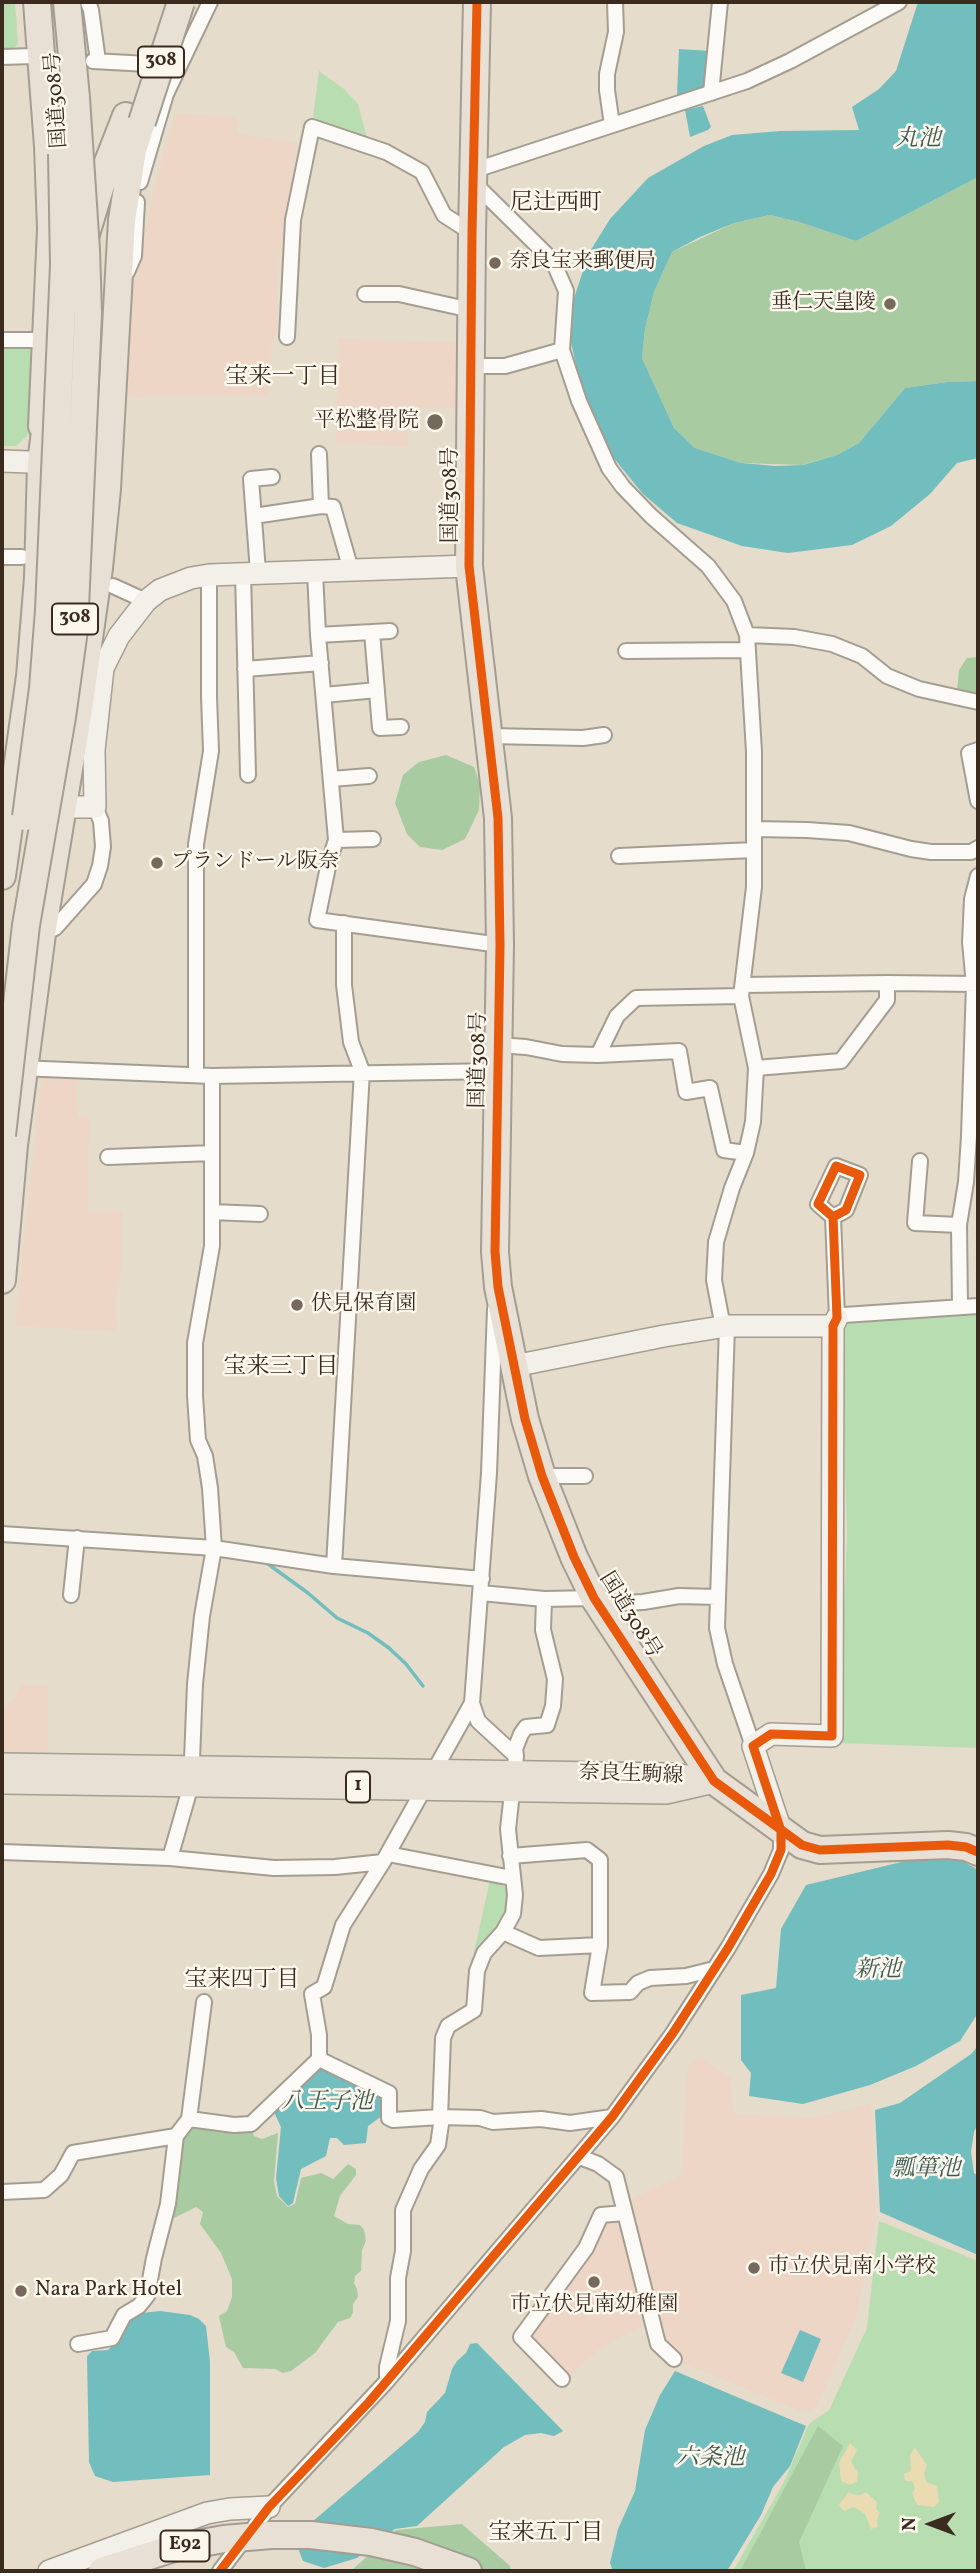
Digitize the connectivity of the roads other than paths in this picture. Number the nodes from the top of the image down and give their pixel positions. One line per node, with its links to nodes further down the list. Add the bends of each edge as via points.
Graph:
1 (25, 2): 13 (street)
2 (37, 2): 27 (highway, via 50,188)
3 (50, 2): 17 (highway, 国道308号 / 308)
4 (70, 2): 17 (highway, 国道308号 / 308)
5 (88, 2): 15 (street, via 96,61)
6 (165, 2): 18 (highway, 308)
7 (181, 2): 18 (highway, 308, bridge)
8 (210, 2): 15 (street)
9 (477, 2): 21 (highway, 国道308号)
10 (615, 2): 19 (street, via 616,32 607,75)
11 (720, 2): 16 (street)
12 (899, 2): 16 (street, via 790,61)
13 (32, 56): 14 (street); 27 (street)
14 (2, 57)
15 (181, 66): 23 (street, via 166,94 144,166 137,195 134,256 127,272)
16 (711, 93): 19 (street)
17 (74, 97): 26 (highway, via 100,235); 73 (highway, 国道308号 / 308, bridge, via 64,180 51,575 43,688); 92 (highway, 国道308号 / 308, bridge, via 88,314 74,630 26,925)
18 (134, 119): 20 (highway, 308); 23 (highway, 308)
19 (612, 125): 21 (street)
20 (108, 162): 26 (highway, 308, via 93,234); 34 (highway, 308, via 55,350)
21 (474, 177): 22 (highway, 国道308号); 30 (street, via 553,261 566,291)
22 (472, 233): 25 (highway, 国道308号); 28 (street, via 444,215 422,172 386,152 312,127 293,220)
23 (118, 274): 35 (highway, 308)
24 (365, 294): 25 (street, via 399,294)
25 (471, 310): 31 (highway, 国道308号)
26 (88, 325): 35 (highway); 73 (highway, 308, bridge, via 63,600)
27 (47, 328): 29 (street); 34 (highway)
28 (287, 337)
29 (2, 340)
30 (562, 350): 31 (street, via 505,366); 51 (street, via 609,468 652,516 708,566 734,601)
31 (470, 366): 41 (highway, 国道308号)
32 (319, 454): 37 (street)
33 (2, 461): 34 (street)
34 (41, 463): 35 (street); 66 (highway, 308, via 31,664)
35 (99, 464): 46 (highway, via 90,488)
36 (272, 477): 38 (street, via 251,480)
37 (321, 506): 38 (street); 42 (street, via 333,507)
38 (254, 516): 44 (street)
39 (2, 557): 40 (street)
40 (22, 557)
41 (469, 566): 42 (street); 60 (highway, 国道308号)
42 (351, 570): 43 (street)
43 (315, 572): 44 (street); 50 (street)
44 (250, 573): 45 (street); 54 (street)
45 (209, 575): 47 (street, via 160,590); 90 (street, via 211,751 196,844)
46 (106, 577): 47 (street); 68 (highway, 308)
47 (146, 601): 67 (street, via 119,636 103,668 93,750)
48 (390, 631): 49 (street)
49 (372, 632): 50 (street); 55 (street)
50 (318, 635): 53 (street)
51 (747, 642): 52 (street); 57 (street, via 794,637 832,644 919,689); 69 (street)
52 (626, 652)
53 (321, 663): 54 (street); 56 (street)
54 (245, 669): 62 (street)
55 (377, 690): 56 (street); 58 (street, via 380,728)
56 (324, 695): 64 (street)
57 (978, 702)
58 (401, 727)
59 (604, 735): 60 (street)
60 (490, 736): 80 (highway, 国道308号, via 498,818)
61 (978, 750): 65 (street, via 969,753)
62 (248, 775)
63 (369, 776): 64 (street)
64 (331, 779): 71 (street)
65 (978, 801)
66 (7, 806): 68 (street); 76 (highway, 308)
67 (94, 807): 68 (street); 79 (street, via 101,821 103,847 93,884 55,928)
68 (64, 808): 79 (highway, 308)
69 (754, 829): 72 (street, via 849,833 932,852); 74 (street)
70 (373, 839): 71 (street)
71 (336, 840): 78 (street, via 317,920)
72 (978, 848)
73 (22, 850): 84 (highway, 国道308号 / 308)
74 (754, 850): 75 (street); 83 (street)
75 (619, 856)
76 (2, 876)
77 (978, 876): 82 (street, via 970,942)
78 (344, 923): 80 (street); 89 (street, via 348,1020)
79 (42, 934): 87 (highway, 308)
80 (500, 945): 86 (highway, 国道308号)
81 (887, 983): 82 (street); 83 (street); 88 (street, via 887,1000 841,1061)
82 (976, 984): 93 (street)
83 (743, 991): 85 (street, via 636,998 617,1016); 88 (street)
84 (2, 992)
85 (598, 1055): 86 (street, via 526,1047); 95 (street, via 679,1051 686,1092 710,1088 724,1150)
86 (497, 1058): 89 (street); 107 (highway, 国道308号, via 495,1252)
87 (13, 1067): 90 (street); 102 (highway, 308)
88 (756, 1068): 95 (street)
89 (362, 1071): 91 (street); 113 (street)
90 (196, 1074): 91 (street)
91 (212, 1076): 94 (street)
92 (2, 1135)
93 (974, 1137): 101 (street)
94 (212, 1153): 96 (street); 98 (street)
95 (746, 1153): 106 (street, via 716,1242 714,1280)
96 (108, 1157)
97 (920, 1161): 101 (street, via 915,1223)
98 (212, 1212): 99 (street); 112 (street, via 212,1246 195,1343 195,1396)
99 (260, 1214)
100 (833, 1217): 105 (street)
101 (959, 1225): 104 (street)
102 (2, 1280)
103 (978, 1306): 104 (street)
104 (960, 1307): 105 (street, via 844,1315)
105 (835, 1322): 106 (street); 120 (street, via 832,1736 771,1734)
106 (725, 1326): 107 (street); 116 (street)
107 (503, 1368): 108 (highway, 国道308号); 114 (street)
108 (542, 1476): 109 (street); 118 (highway, 国道308号)
109 (585, 1476)
110 (2, 1534): 111 (street)
111 (77, 1538): 112 (street); 115 (street)
112 (214, 1548): 113 (street); 123 (street, via 195,1684)
113 (334, 1566): 114 (street)
114 (481, 1586): 117 (street); 119 (street)
115 (71, 1595)
116 (717, 1597): 118 (street); 120 (street, via 717,1628 725,1664)
117 (544, 1599): 118 (street); 122 (street, via 543,1630 555,1679 552,1706 547,1725 526,1727 521,1734)
118 (596, 1601): 125 (highway, 国道308号)
119 (472, 1703): 122 (street, via 478,1721); 124 (street)
120 (753, 1746): 127 (street)
121 (2, 1765): 123 (main road, 奈良生駒線 / 1)
122 (514, 1773): 124 (main road, 奈良生駒線 / 1); 125 (main road, 奈良生駒線 / 1, via 666,1792); 130 (street)
123 (192, 1776): 124 (main road, 奈良生駒線 / 1); 126 (main road, 奈良生駒線 / 1); 131 (street)
124 (429, 1780): 132 (street)
125 (714, 1781): 127 (highway, 国道308号)
126 (2, 1782)
127 (781, 1831): 129 (highway, 国道308号, via 820,1850 948,1845); 136 (street, via 781,1850 771,1874)
128 (2, 1852): 131 (street)
129 (978, 1852)
130 (510, 1856): 133 (street); 135 (street, via 587,1850 600,1860)
131 (170, 1858): 132 (street, via 284,1868)
132 (385, 1858): 133 (street); 138 (street, via 344,1925 324,1987 312,1994)
133 (512, 1878): 134 (street, via 513,1914)
134 (503, 1932): 135 (street, via 539,1948); 139 (street, via 484,1953 477,1971 474,2010 448,2026 443,2038)
135 (600, 1945): 136 (street, via 592,1993 629,1992 650,1978)
136 (714, 1969): 140 (street)
137 (204, 2002): 141 (street)
138 (318, 2059): 139 (street, via 389,2093 389,2118); 141 (street, via 251,2124)
139 (441, 2117): 140 (street, via 570,2123); 149 (street, via 438,2145 421,2169 403,2210 398,2321)
140 (612, 2117): 143 (street)
141 (189, 2119): 142 (street)
142 (176, 2136): 144 (street, via 73,2153 61,2175 44,2190); 146 (street, via 168,2204 148,2296 124,2315 112,2338)
143 (580, 2157): 145 (street, via 615,2177); 149 (street)
144 (2, 2192)
145 (625, 2213): 147 (street, via 658,2344); 148 (street, via 601,2215 586,2248 521,2337)
146 (78, 2344)
147 (674, 2359)
148 (562, 2379)
149 (387, 2381): 150 (street)
150 (269, 2507): 151 (street); 153 (street, via 207,2513)
151 (263, 2530): 154 (highway, E92, via 174,2548); 156 (highway, E92, via 341,2537 415,2552)
152 (239, 2546): 155 (street)
153 (49, 2571)
154 (102, 2571)
155 (219, 2571)
156 (468, 2571)

